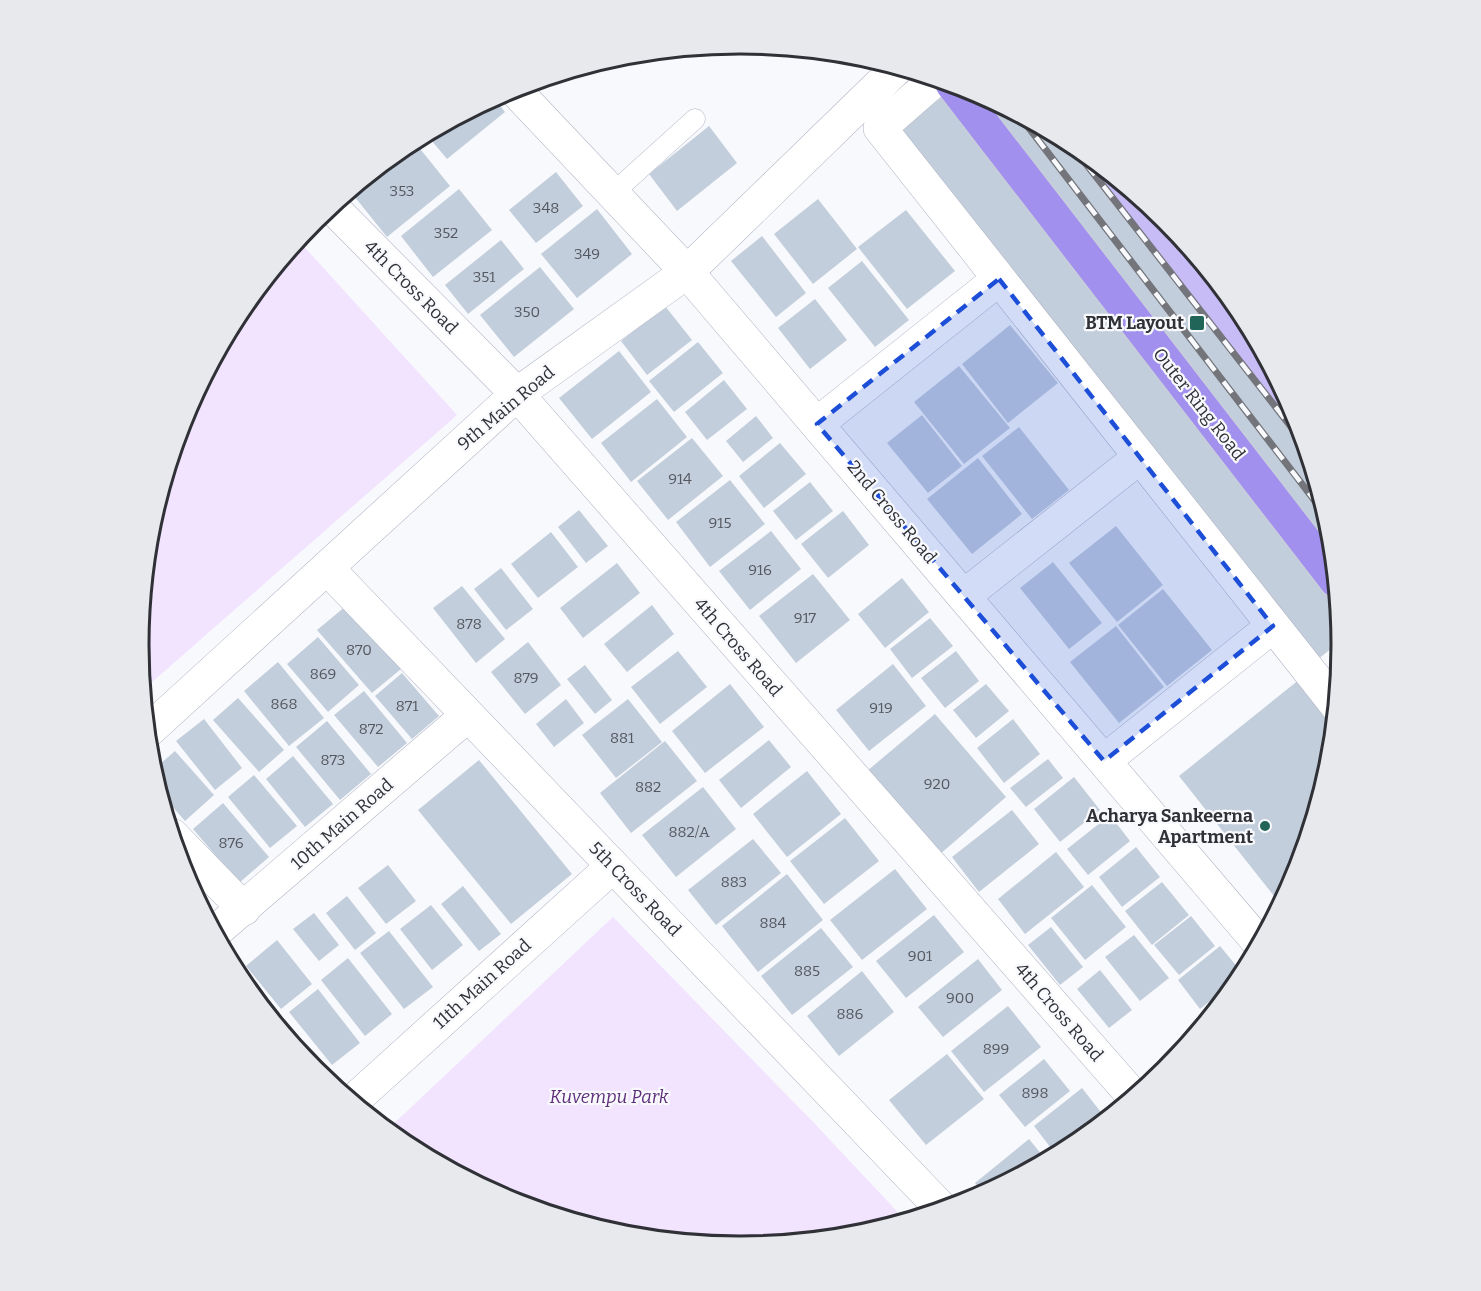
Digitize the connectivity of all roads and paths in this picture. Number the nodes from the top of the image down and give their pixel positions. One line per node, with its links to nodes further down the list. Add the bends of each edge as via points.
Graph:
1 (891, 73): 10 (street, 9th Main Road)
2 (930, 85): 11 (street, via 880,128)
3 (521, 96): 7 (street, 2nd Cross Road)
4 (962, 97): 18 (highway, Outer Ring Road)
5 (991, 110): 16 (main road)
6 (695, 119): 7 (lane)
7 (613, 194): 10 (street, 2nd Cross Road)
8 (1137, 207): 12 (main road)
9 (338, 213): 13 (street, 4th Cross Road)
10 (687, 272): 13 (street, 9th Main Road); 14 (street, 2nd Cross Road)
11 (999, 279): 14 (street); 15 (street)
12 (1260, 362)
13 (517, 394): 17 (street, 9th Main Road); 30 (street, 4th Cross Road)
14 (817, 424): 19 (street, 2nd Cross Road)
15 (1140, 457): 19 (street); 20 (street)
16 (1322, 539)
17 (327, 568): 22 (street, 5th Cross Road); 23 (street, 9th Main Road)
18 (1327, 570)
19 (964, 596): 24 (street, 2nd Cross Road)
20 (1273, 626): 21 (street); 24 (street)
21 (1330, 698)
22 (468, 715): 26 (street, 5th Cross Road); 27 (street, 10th Main Road)
23 (154, 725)
24 (1104, 761): 29 (street, 2nd Cross Road)
25 (185, 848): 27 (street)
26 (613, 866): 31 (street, 11th Main Road); 32 (street, 5th Cross Road)
27 (244, 909): 28 (street, 10th Main Road)
28 (221, 927)
29 (1255, 938)
30 (1129, 1092)
31 (357, 1096)
32 (937, 1204)

